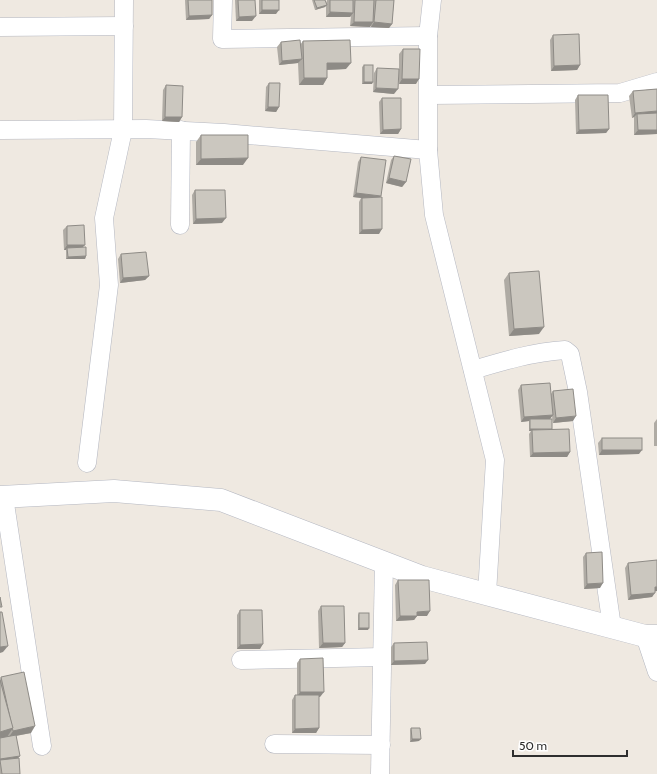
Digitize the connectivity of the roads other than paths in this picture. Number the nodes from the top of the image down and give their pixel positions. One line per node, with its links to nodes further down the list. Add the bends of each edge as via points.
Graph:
1 (124, 0): 4 (street)
2 (223, 0): 6 (street, via 222,39)
3 (432, 0): 6 (street)
4 (124, 26): 5 (street); 10 (street)
5 (0, 27)
6 (428, 36): 8 (street)
7 (657, 82): 8 (street, via 620,93)
8 (429, 95): 12 (street)
9 (0, 130): 10 (street)
10 (123, 130): 11 (street); 15 (street, via 104,218 109,285)
11 (182, 130): 12 (street); 13 (street)
12 (428, 150): 14 (street, via 434,215)
13 (180, 225)
14 (473, 370): 18 (street, via 495,460); 19 (street, via 512,358 551,351 565,350 570,354 578,392)
15 (87, 464)
16 (2, 497): 17 (street, via 114,491 221,500); 26 (street)
17 (384, 562): 18 (street, via 422,577); 21 (street)
18 (488, 594): 19 (street)
19 (612, 628): 20 (street)
20 (651, 636): 23 (street)
21 (382, 657): 22 (street); 25 (street)
22 (241, 660)
23 (657, 672)
24 (274, 744): 25 (street)
25 (381, 745): 27 (street)
26 (42, 746)
27 (380, 774)

